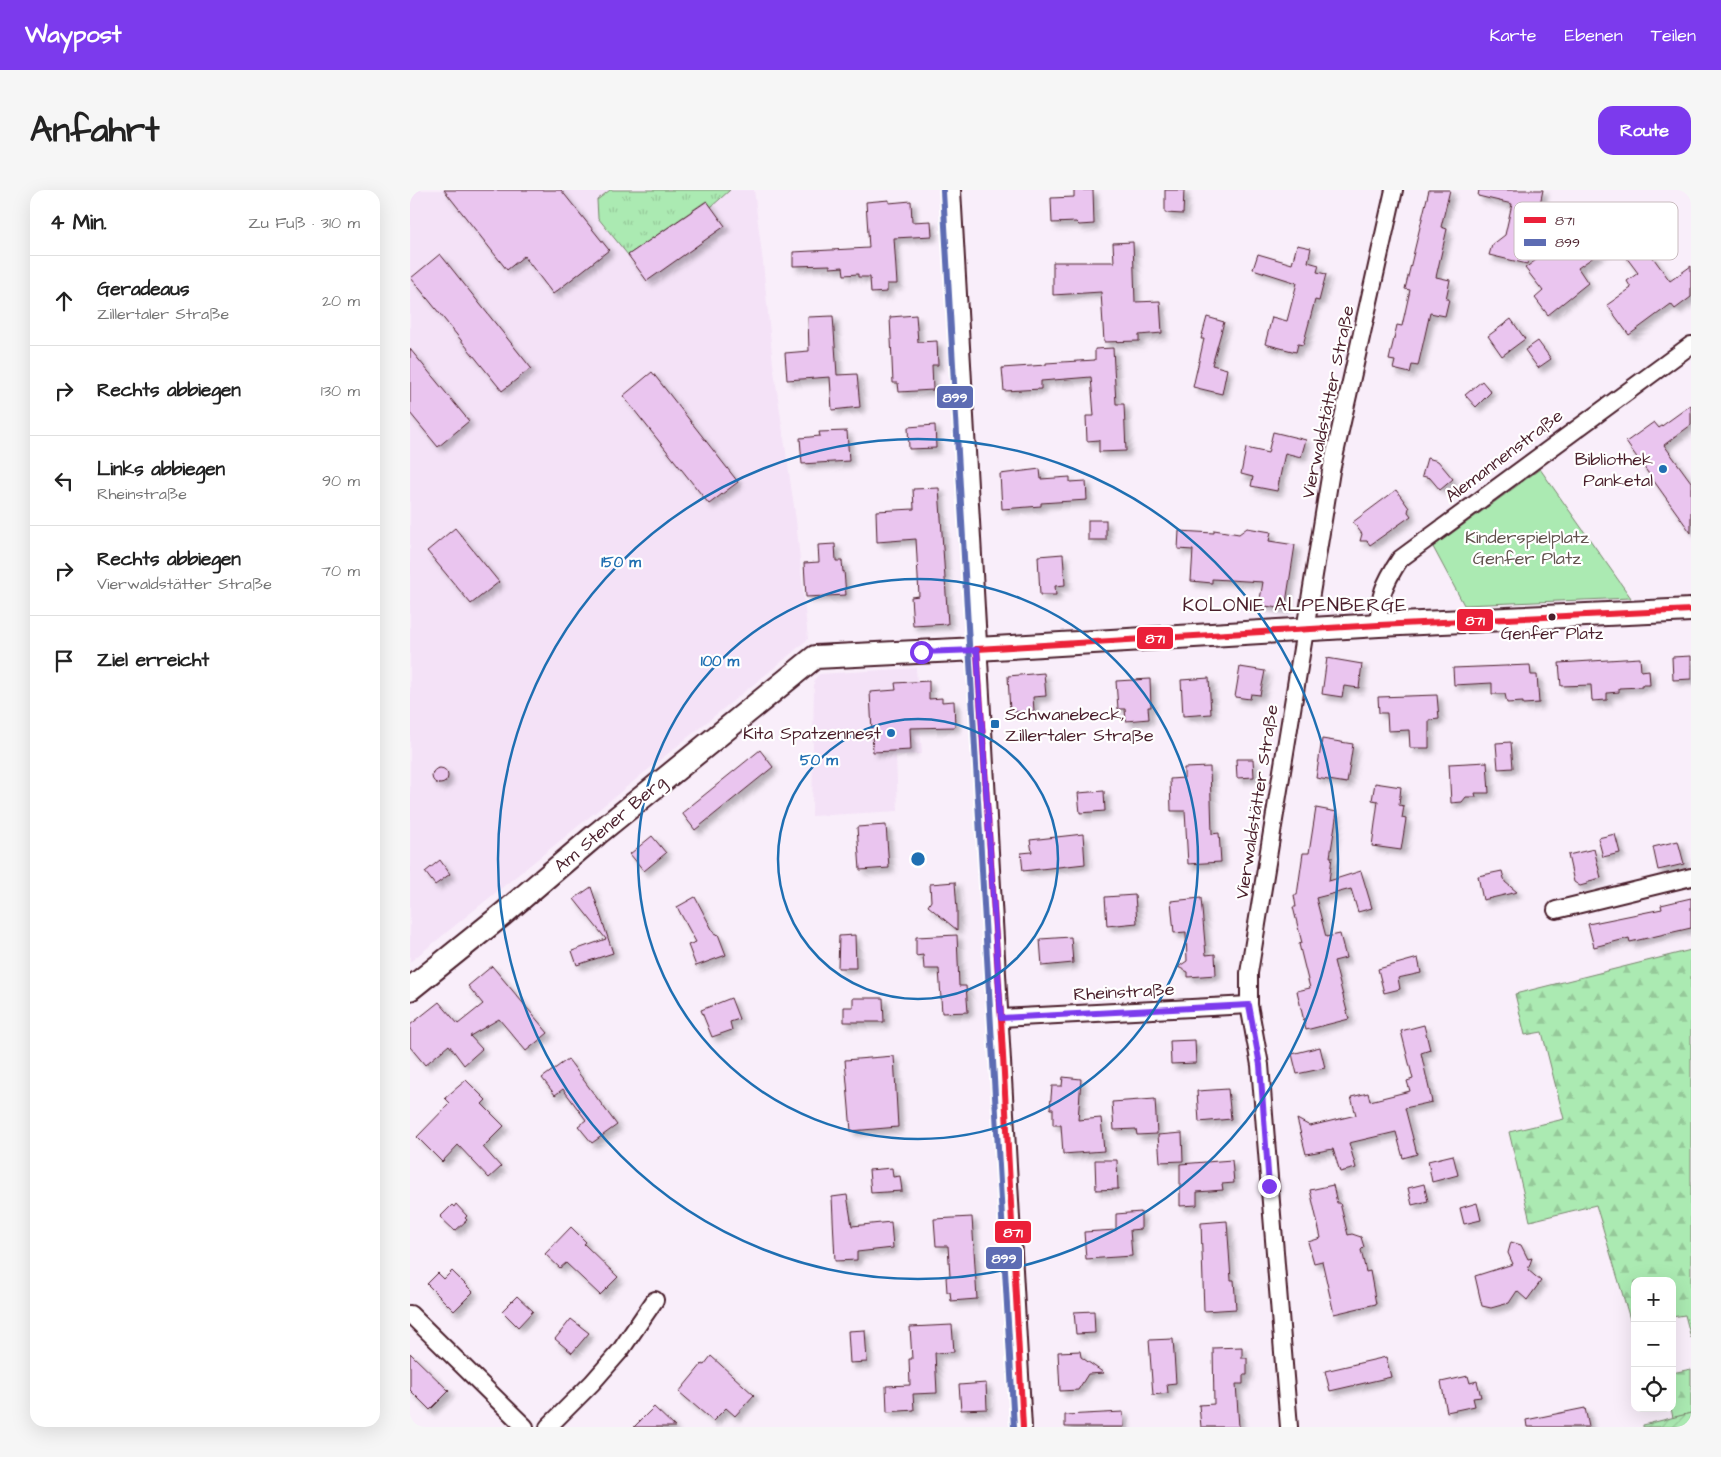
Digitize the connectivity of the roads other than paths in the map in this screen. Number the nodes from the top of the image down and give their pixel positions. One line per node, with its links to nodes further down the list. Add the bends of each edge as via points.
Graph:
1 (952, 190): 7 (street)
2 (1394, 190): 6 (street, Vierwaldstätter Straße, via 1331,472)
3 (1691, 345): 5 (street, Alemannenstraße, via 1400,559 1386,581)
4 (1691, 610): 5 (street)
5 (1379, 625): 6 (street)
6 (1306, 630): 7 (street); 11 (street, Vierwaldstätter Straße, via 1249,973)
7 (977, 650): 10 (street, Am Stener Berg, via 819,657 811,660); 12 (street)
8 (1691, 877): 9 (street)
9 (1556, 910)
10 (410, 989)
11 (1249, 1005): 12 (street, Rheinstraße); 18 (street, Vierwaldstätter Straße, via 1260,1065)
12 (1001, 1018): 17 (street)
13 (655, 1300): 16 (street, via 620,1351)
14 (410, 1314): 15 (street)
15 (525, 1427)
16 (548, 1427)
17 (1023, 1427)
18 (1289, 1427)

